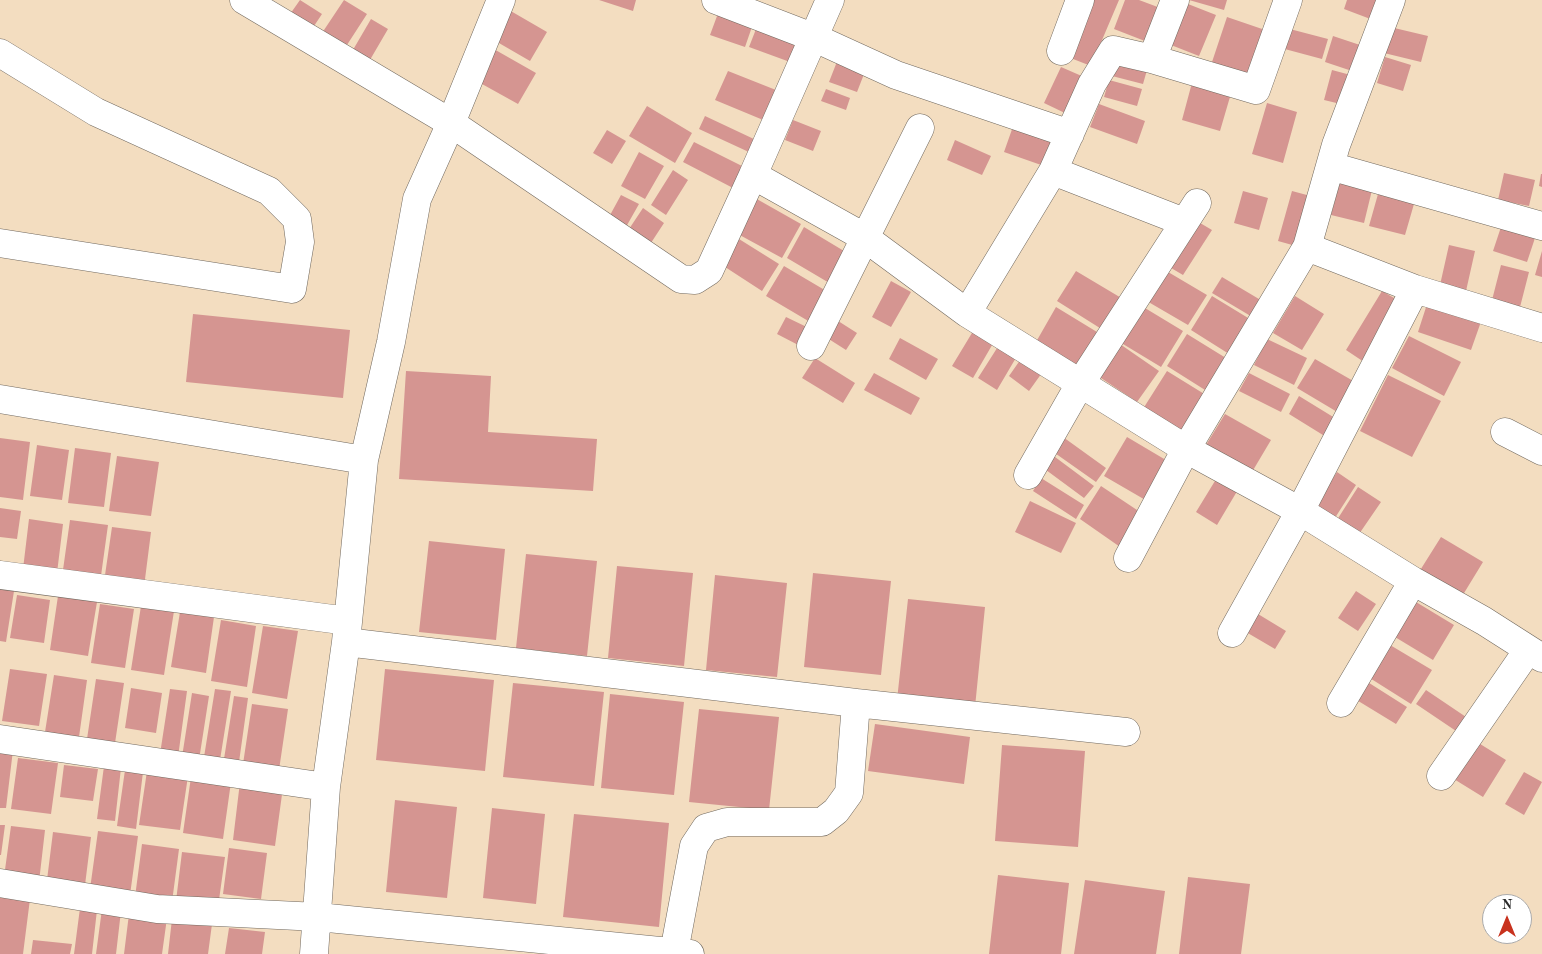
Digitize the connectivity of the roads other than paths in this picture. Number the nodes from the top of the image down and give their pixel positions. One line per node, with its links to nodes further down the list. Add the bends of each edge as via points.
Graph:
1 (244, 0): 13 (street)
2 (501, 0): 13 (street)
3 (716, 0): 9 (street)
4 (830, 0): 9 (street)
5 (1080, 0): 10 (street)
6 (1175, 0): 12 (street)
7 (1288, 0): 12 (street, via 1256,90)
8 (1391, 0): 16 (street)
9 (815, 38): 15 (street, via 896,75); 18 (street)
10 (1061, 51)
11 (0, 53): 21 (street, via 96,112 268,191 297,219 300,242 292,289)
12 (1152, 59): 15 (street, via 1113,50 1092,84)
13 (451, 122): 18 (street, via 681,279 695,280 709,271); 32 (street, via 417,199 391,342)
14 (920, 128): 20 (street)
15 (1070, 134): 17 (street)
16 (1330, 166): 19 (street); 22 (street)
17 (1054, 171): 24 (street); 27 (street, via 1190,213)
18 (753, 175): 20 (street)
19 (1542, 226)
20 (864, 237): 24 (street); 26 (street)
21 (0, 243)
22 (1306, 247): 23 (street); 30 (street)
23 (1414, 289): 25 (street); 34 (street)
24 (967, 313): 27 (street)
25 (1542, 328)
26 (811, 346)
27 (1080, 384): 30 (street); 33 (street)
28 (0, 399): 32 (street)
29 (1505, 432): 31 (street)
30 (1186, 449): 34 (street); 35 (street)
31 (1542, 451)
32 (364, 460): 38 (street)
33 (1028, 475)
34 (1300, 511): 37 (street); 39 (street)
35 (1128, 558)
36 (0, 575): 38 (street)
37 (1412, 581): 40 (street); 42 (street)
38 (347, 631): 41 (street); 46 (street)
39 (1232, 633)
40 (1535, 654): 45 (street)
41 (856, 703): 43 (street); 49 (street, via 849,793 836,811 822,822 727,822 706,828 694,846)
42 (1341, 703)
43 (1126, 732)
44 (0, 739): 46 (street)
45 (1441, 776)
46 (326, 787): 48 (street)
47 (0, 883): 48 (street, via 157,909)
48 (318, 917): 49 (street); 50 (street)
49 (682, 953)
50 (314, 954)

